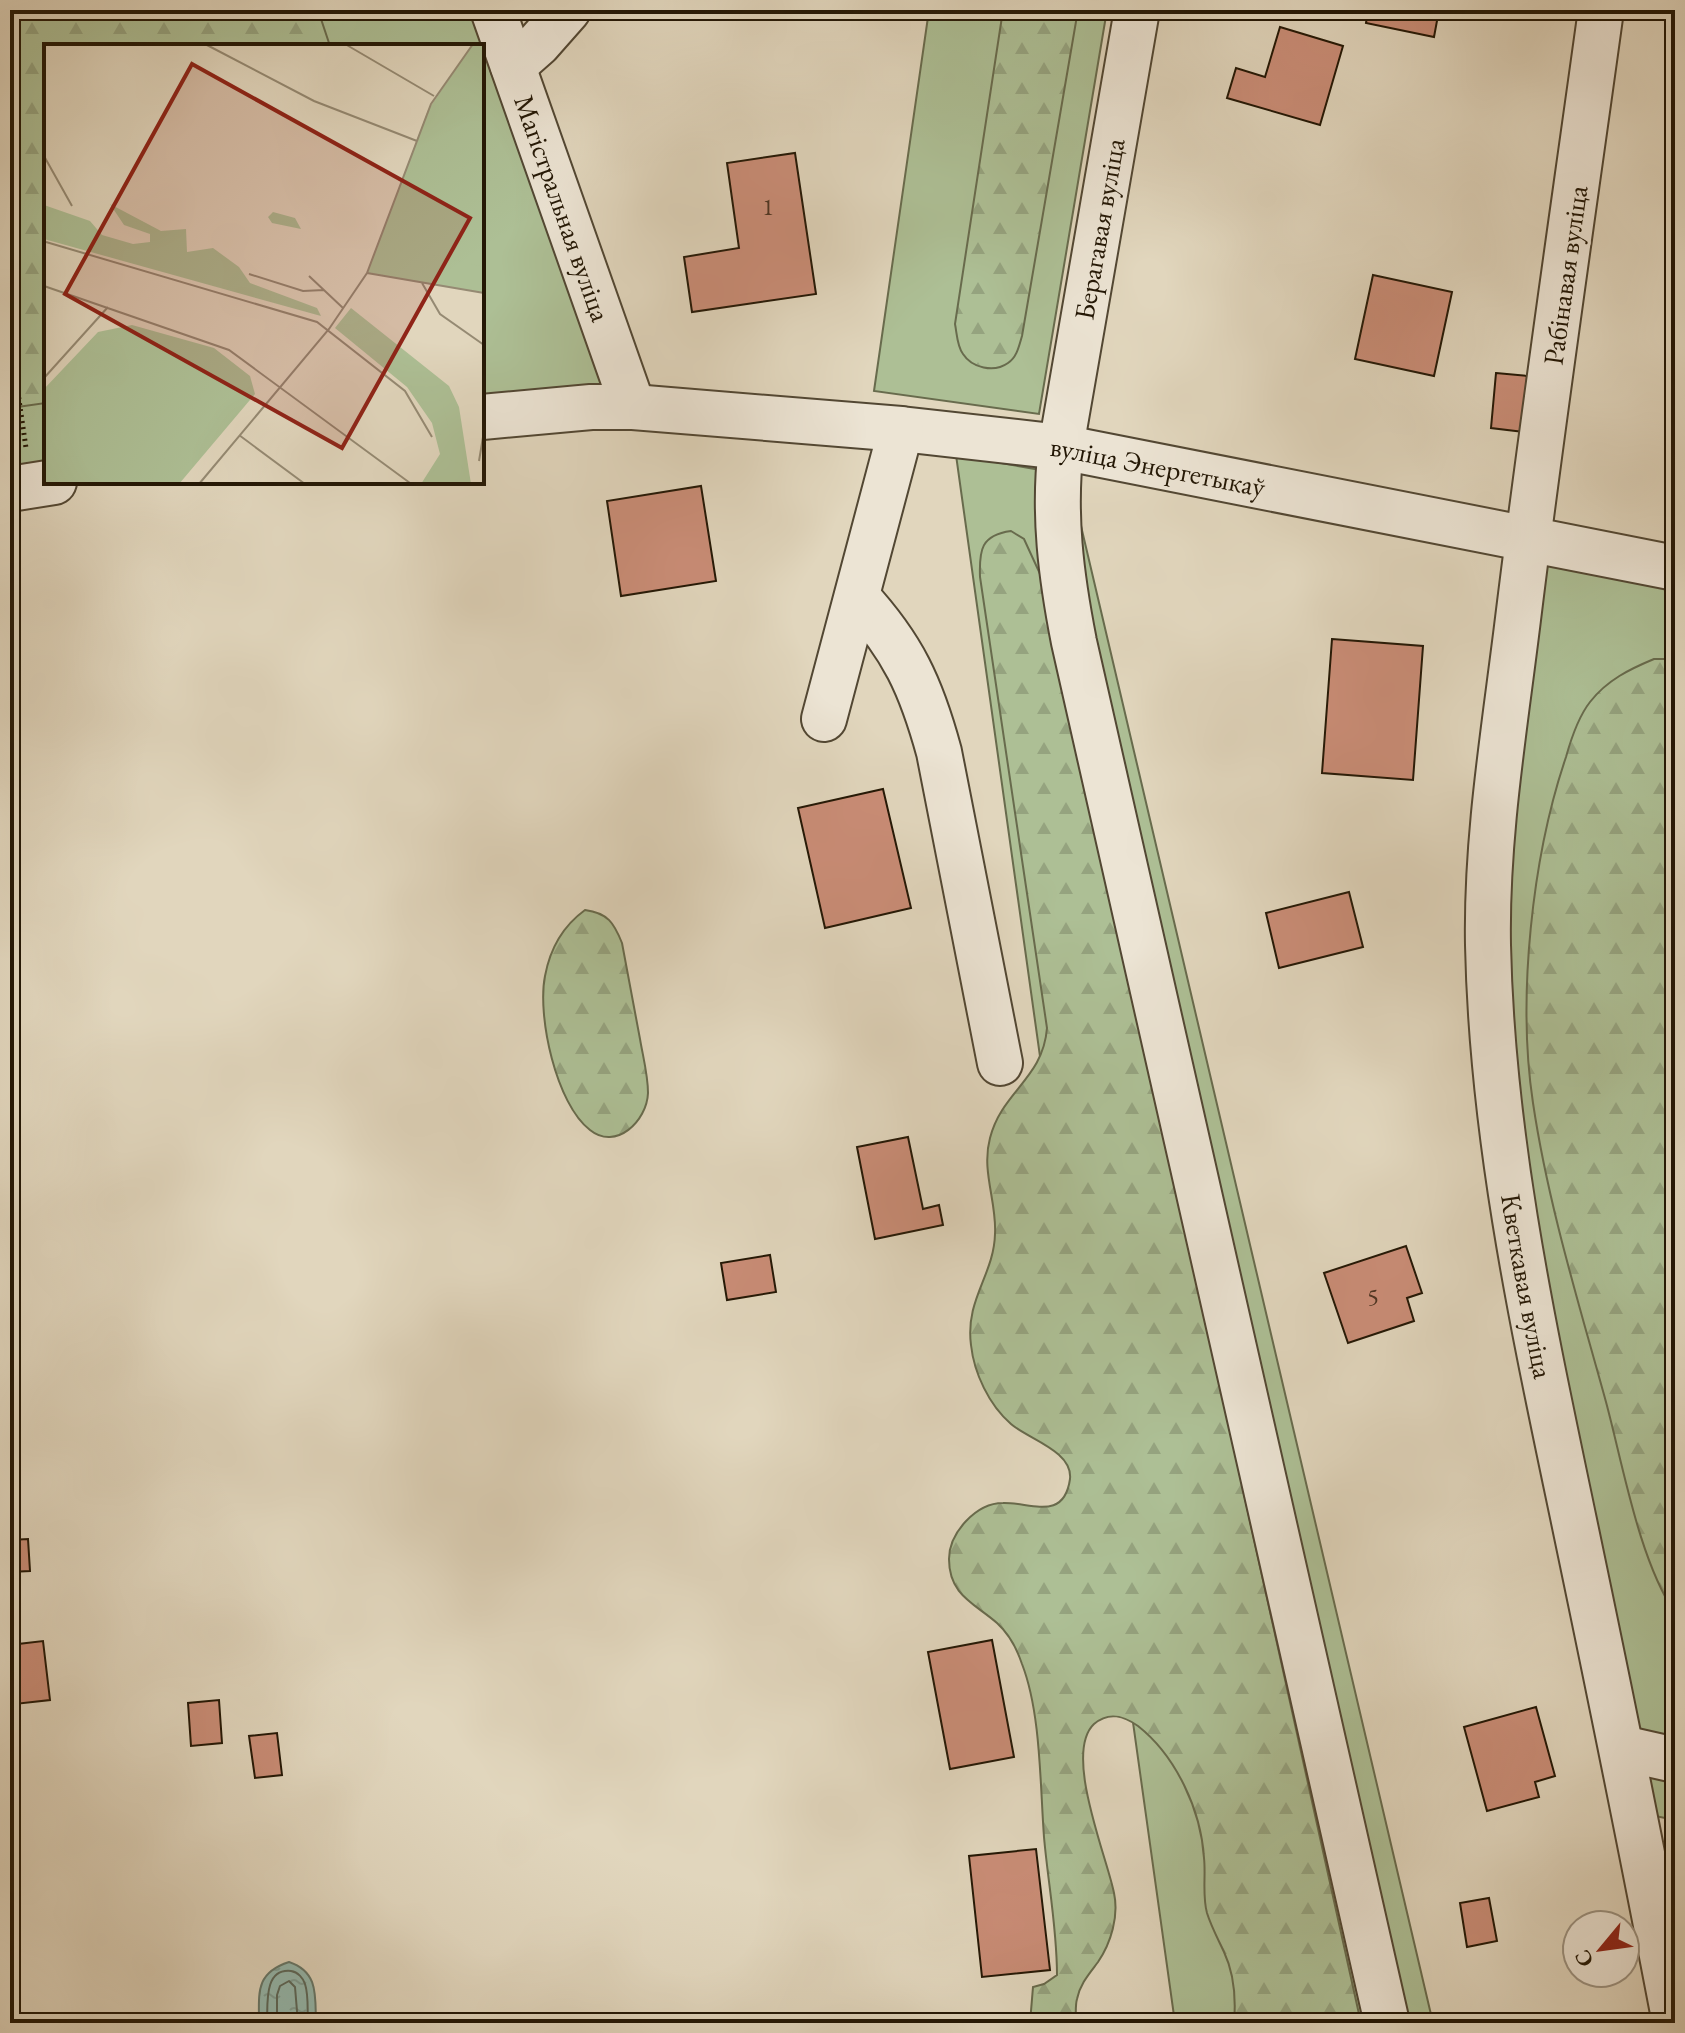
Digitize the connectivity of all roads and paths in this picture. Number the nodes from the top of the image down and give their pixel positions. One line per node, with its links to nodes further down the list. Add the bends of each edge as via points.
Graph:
1 (493, 10): 5 (street, Магістральная вуліца)
2 (568, 10): 5 (street)
3 (1137, 10): 10 (street, Берагавая вуліца)
4 (1601, 10): 12 (street, Рабінавая вуліца)
5 (513, 66): 7 (street, Магістральная вуліца)
6 (10, 338): 11 (path)
7 (633, 407): 8 (street, вуліца Энергетыкаў); 9 (street, вуліца Энергетыкаў)
8 (484, 417)
9 (901, 429): 10 (street, вуліца Энергетыкаў); 14 (street)
10 (1061, 447): 12 (street, вуліца Энергетыкаў); 19 (street, Берагавая вуліца, via 1057,534 1074,642)
11 (31, 485)
12 (1528, 539): 13 (street, вуліца Энергетыкаў); 17 (street, Кветкавая вуліца, via 1493,824 1488,942 1495,1067 1528,1302)
13 (1675, 568)
14 (857, 597): 15 (street); 16 (street, via 893,640 927,707)
15 (824, 719)
16 (1000, 1063)
17 (1622, 1748): 18 (street); 20 (street, Кветкавая вуліца)
18 (1675, 1760)
19 (1387, 2023)
20 (1675, 2023)

